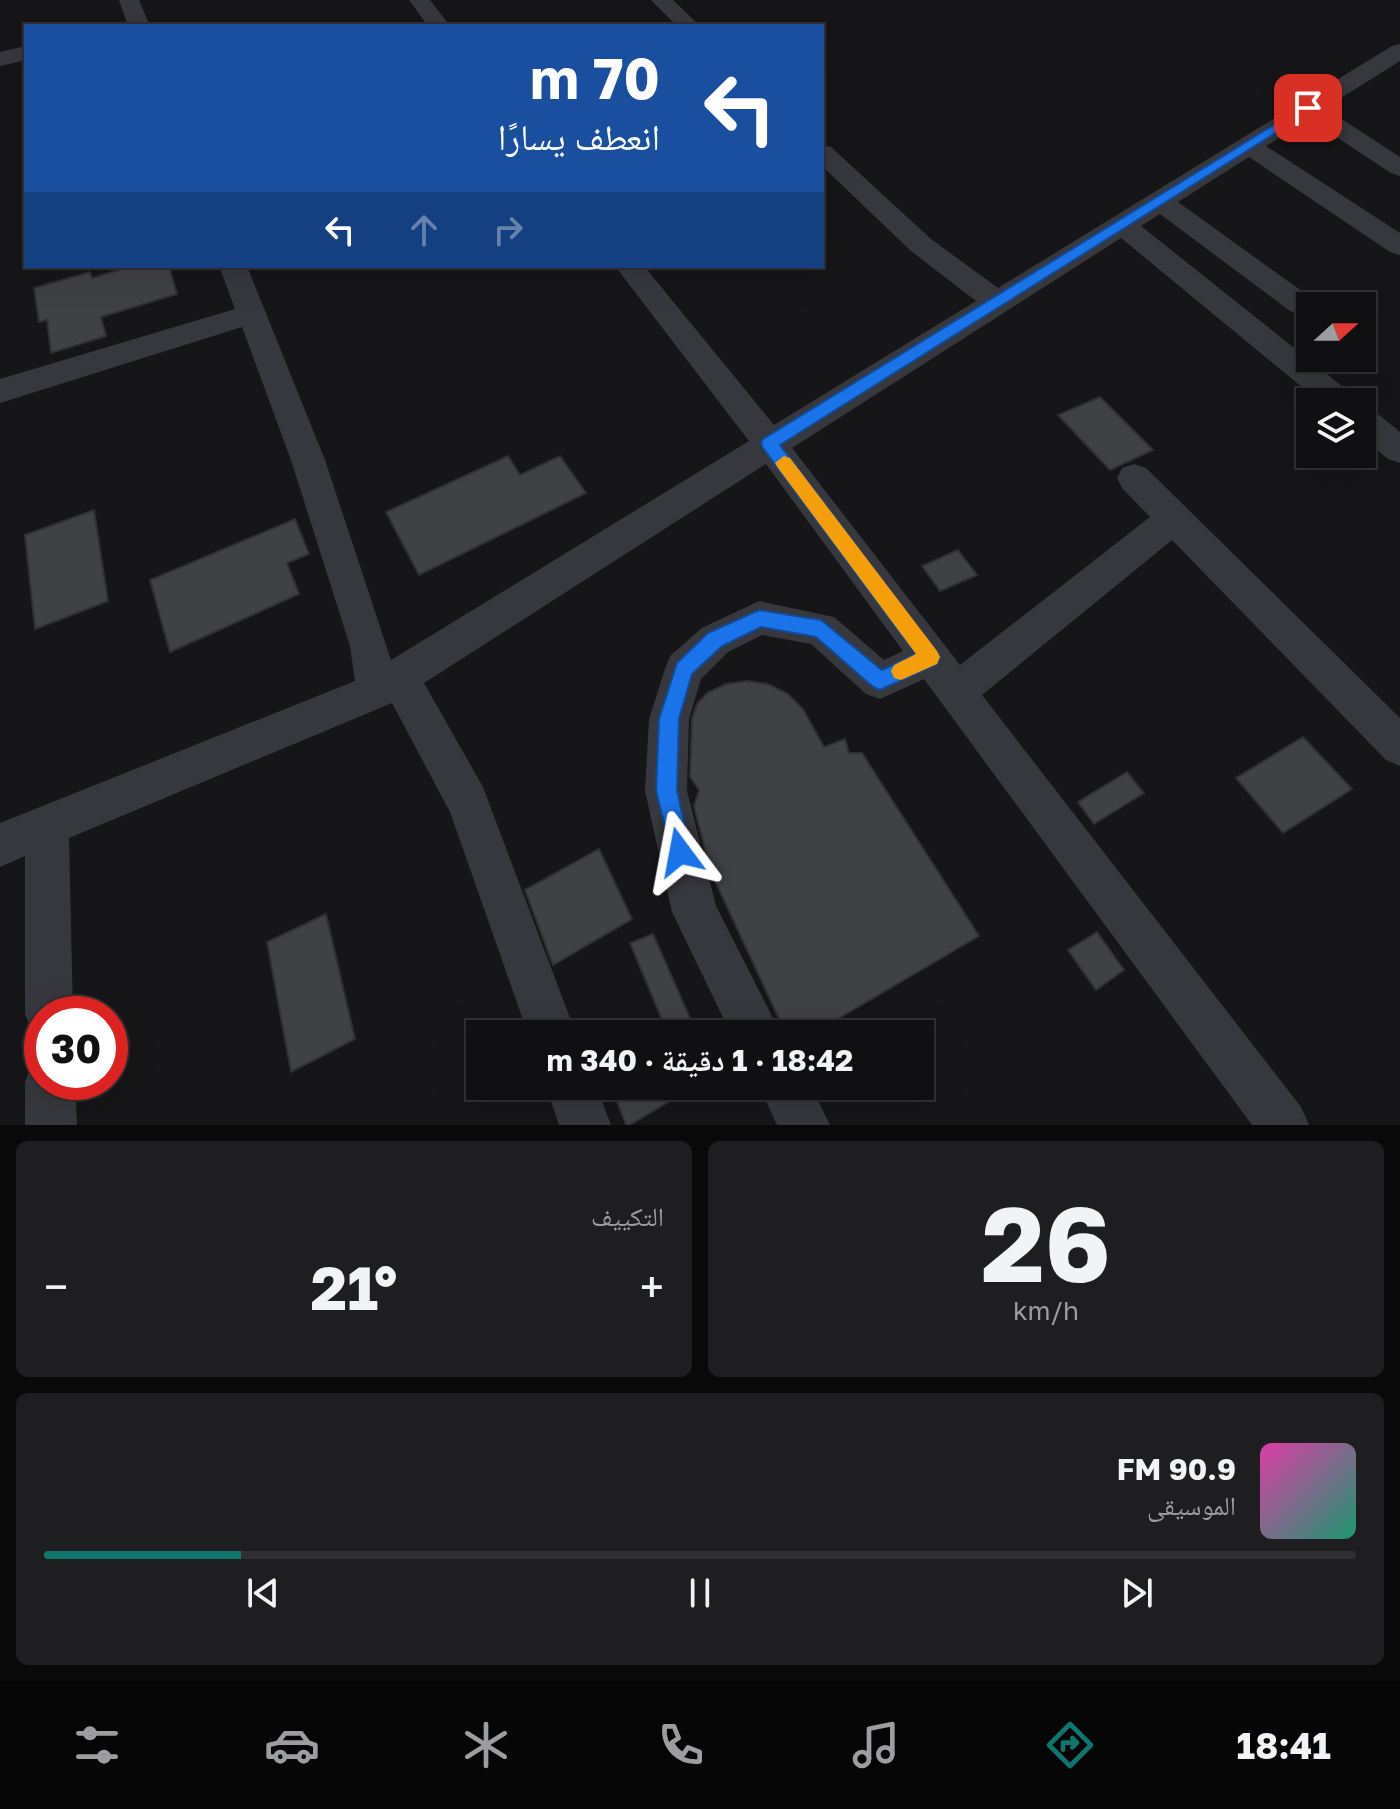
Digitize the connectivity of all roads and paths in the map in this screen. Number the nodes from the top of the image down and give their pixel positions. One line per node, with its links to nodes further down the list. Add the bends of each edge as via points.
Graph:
1 (129, 0): 4 (street)
2 (419, 0): 5 (street)
3 (661, 0): 6 (street)
4 (138, 24)
5 (437, 24)
6 (687, 24)
7 (1400, 51): 10 (street)
8 (24, 53): 9 (street)
9 (0, 59)
10 (1308, 108): 11 (street); 13 (street)
11 (1248, 145): 14 (street); 16 (street)
12 (824, 154): 20 (street, via 921,245)
13 (1400, 168)
14 (1158, 200): 15 (street); 19 (street)
15 (1121, 224): 20 (street); 22 (street)
16 (1400, 246)
17 (234, 268): 21 (street)
18 (631, 268): 25 (street)
19 (1296, 301)
20 (997, 302): 25 (street)
21 (251, 314): 23 (street); 30 (street, via 313,474 369,646)
22 (1324, 388)
23 (0, 391)
24 (1376, 430): 26 (street)
25 (769, 443): 29 (street); 30 (street)
26 (1400, 450)
27 (1134, 478): 28 (street)
28 (1174, 518): 31 (street); 32 (street)
29 (930, 657): 31 (street); 37 (street, via 880,681 821,629 759,618 715,640 684,669 669,719 666,791 695,912)
30 (388, 684): 33 (street); 36 (street, via 468,802)
31 (956, 692): 44 (street)
32 (1400, 746)
33 (47, 828): 34 (street); 35 (street)
34 (0, 845)
35 (49, 996)
36 (547, 1020)
37 (750, 1020)
38 (50, 1100): 41 (street)
39 (576, 1100): 42 (street)
40 (791, 1100): 43 (street)
41 (51, 1125)
42 (585, 1125)
43 (804, 1125)
44 (1283, 1125)

